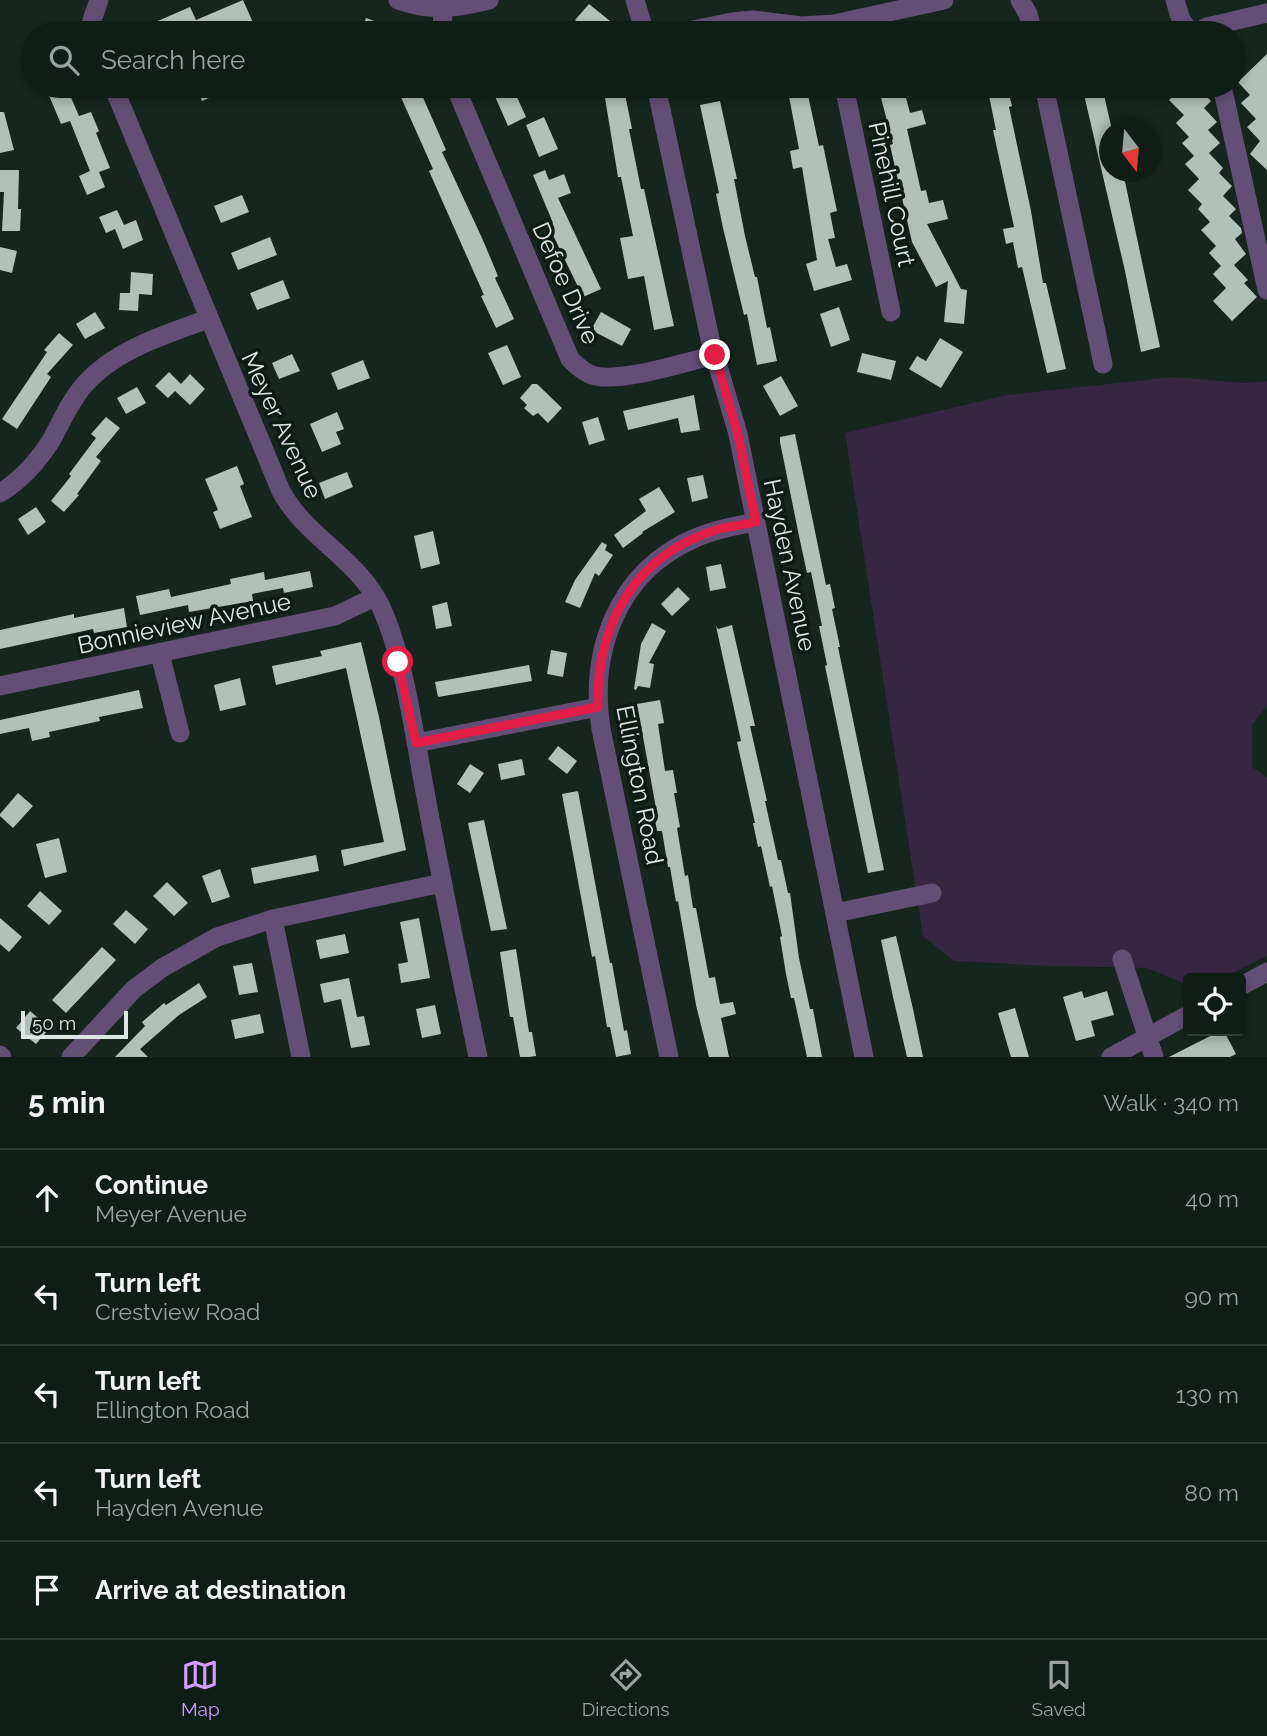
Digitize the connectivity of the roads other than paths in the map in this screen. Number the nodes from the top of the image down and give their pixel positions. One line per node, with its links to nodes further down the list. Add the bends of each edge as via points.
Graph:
1 (99, 0): 11 (street)
2 (398, 0): 9 (street)
3 (489, 0): 9 (street)
4 (635, 0): 13 (street)
5 (944, 0): 16 (street)
6 (1020, 0): 17 (street)
7 (1175, 0): 18 (street)
8 (1263, 0): 10 (street)
9 (443, 9): 12 (street)
10 (1267, 13): 19 (street)
11 (92, 21)
12 (442, 21)
13 (641, 21)
14 (742, 21): 15 (street)
15 (761, 21)
16 (864, 21)
17 (1030, 21)
18 (1182, 21)
19 (1233, 21)
20 (118, 98): 28 (street, Meyer Avenue)
21 (460, 98): 29 (street, Defoe Drive, via 570,359 591,375 610,378)
22 (659, 98): 29 (street, Hayden Avenue)
23 (846, 98): 27 (street, Pinehill Court)
24 (1047, 98): 30 (street)
25 (1225, 98): 26 (street)
26 (1267, 290)
27 (891, 312)
28 (208, 319): 31 (street, via 150,341 100,368 71,402 38,459); 33 (street, Meyer Avenue, via 289,506)
29 (715, 355): 32 (street, Hayden Avenue)
30 (1103, 363)
31 (0, 493)
32 (756, 522): 36 (street, Ellington Road, via 692,539 666,554 632,588 604,641); 41 (street, Hayden Avenue)
33 (375, 597): 34 (street, Bonnieview Avenue, via 335,616); 38 (street, Meyer Avenue, via 388,626)
34 (160, 654): 35 (street, Bonnieview Avenue); 37 (street)
35 (0, 686)
36 (598, 707): 38 (street); 51 (street, Ellington Road)
37 (180, 733)
38 (416, 743): 39 (street, Meyer Avenue)
39 (442, 883): 42 (street); 50 (street, Meyer Avenue)
40 (932, 893): 41 (street)
41 (835, 913): 52 (street, Hayden Avenue)
42 (273, 919): 48 (street, via 217,937 162,968 134,989); 49 (street)
43 (1122, 959): 47 (street)
44 (1267, 972): 45 (street)
45 (1246, 983)
46 (1183, 1018): 47 (street)
47 (1147, 1037): 53 (street); 54 (street)
48 (71, 1057)
49 (301, 1057)
50 (478, 1057)
51 (669, 1057)
52 (864, 1057)
53 (1111, 1057)
54 (1154, 1057)

